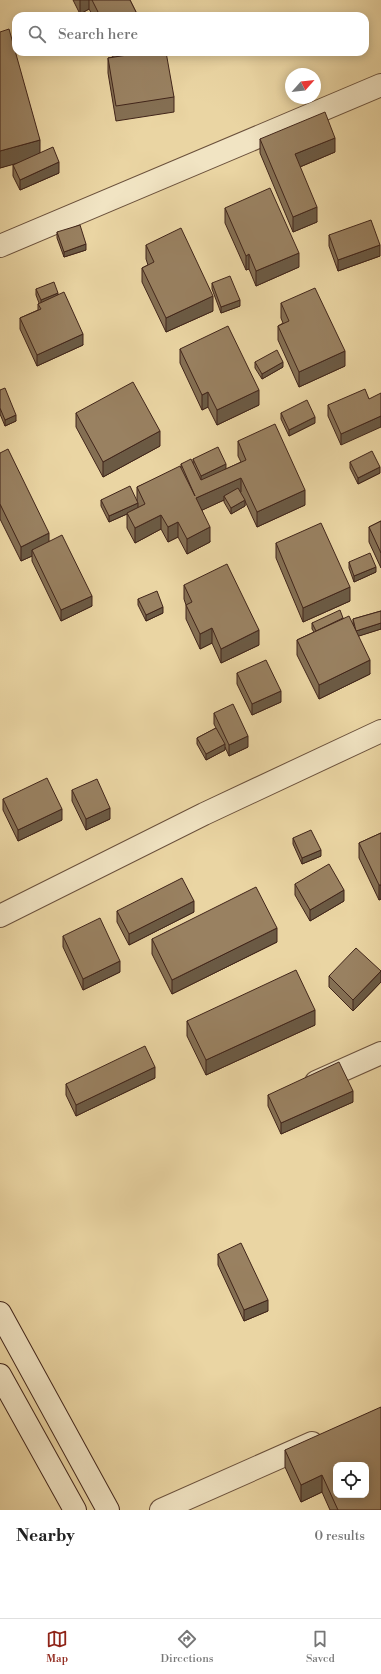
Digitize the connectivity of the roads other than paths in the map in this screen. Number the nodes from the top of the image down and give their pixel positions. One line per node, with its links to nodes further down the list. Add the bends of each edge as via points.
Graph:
1 (381, 85): 2 (street)
2 (0, 246)
3 (381, 731): 4 (street, via 204,814)
4 (0, 916)
5 (381, 1053): 6 (street)
6 (299, 1089)
7 (0, 1313): 11 (street)
8 (0, 1375): 10 (street)
9 (331, 1434): 12 (street)
10 (75, 1510)
11 (108, 1510)
12 (161, 1510)

